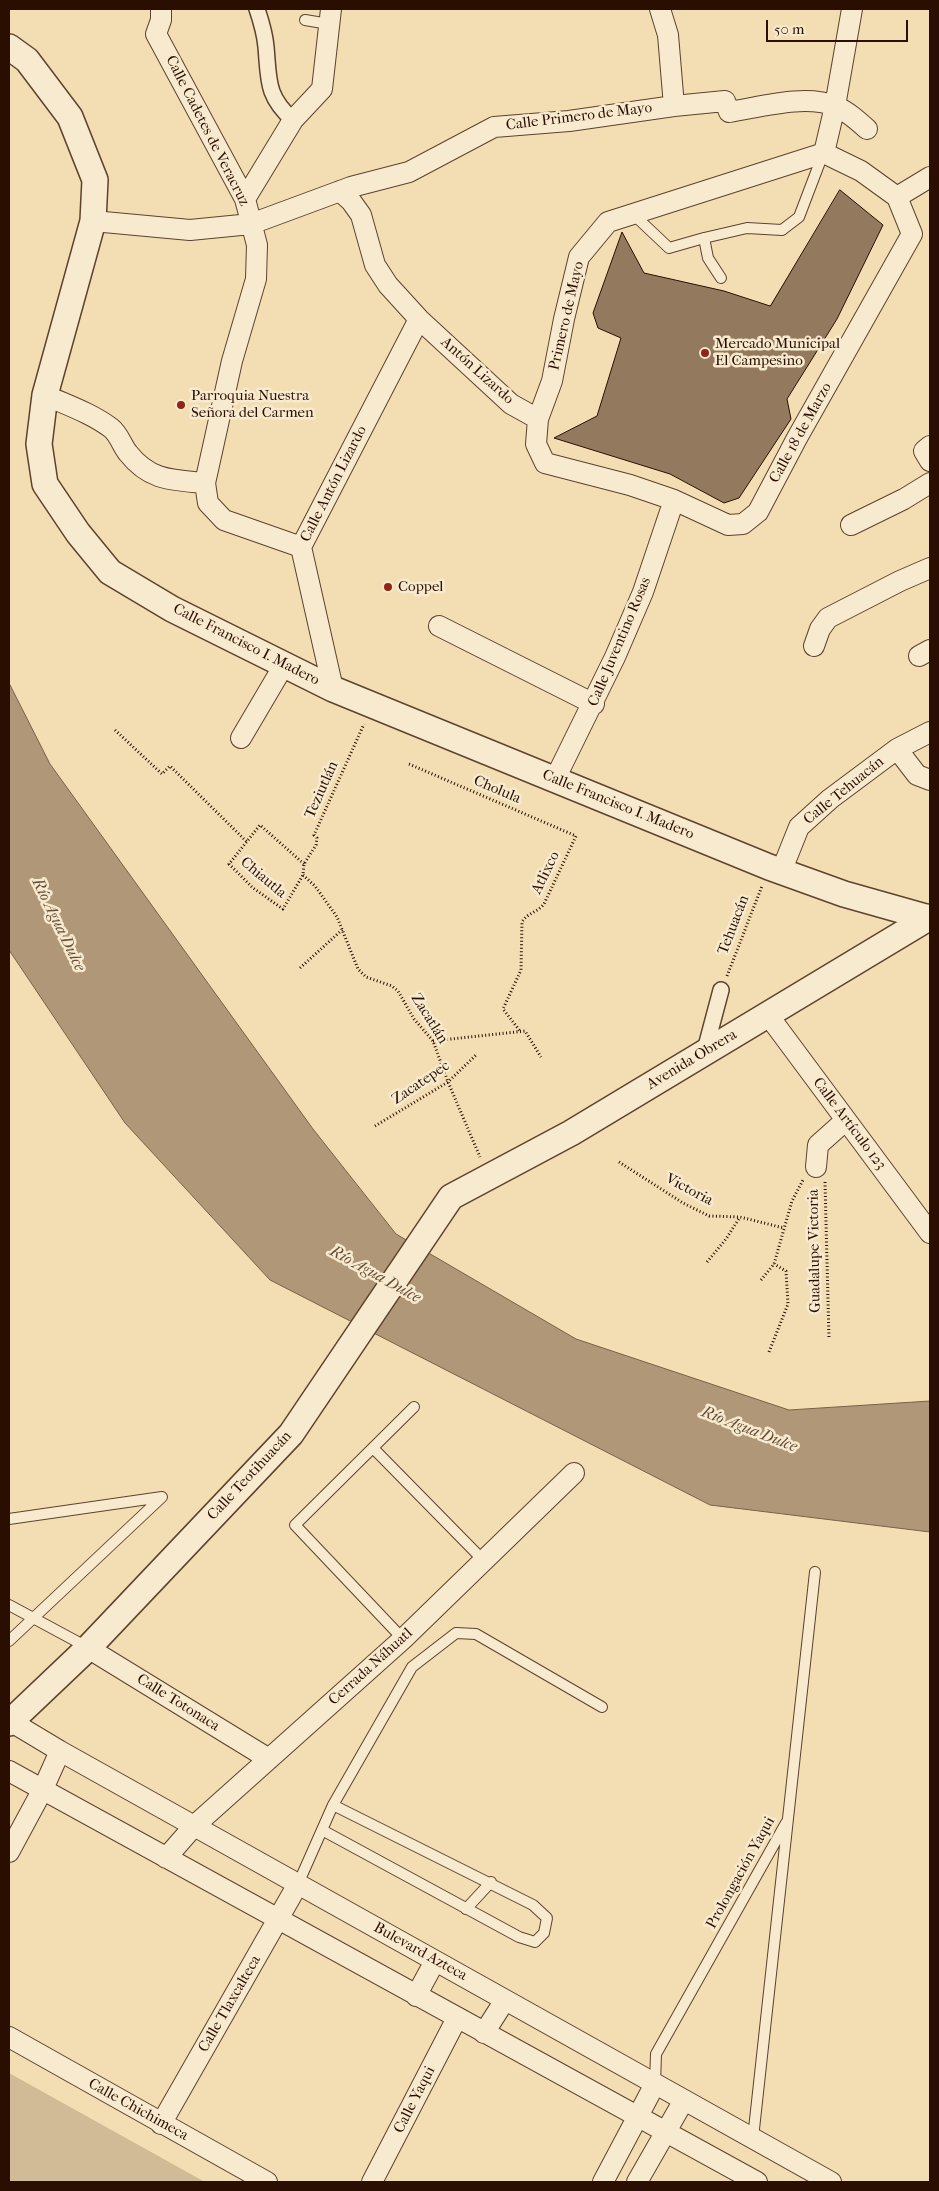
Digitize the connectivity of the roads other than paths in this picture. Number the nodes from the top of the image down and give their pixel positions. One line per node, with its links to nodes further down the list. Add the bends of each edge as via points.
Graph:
1 (161, 9): 16 (street, Calle Cadetes de Veracruz, via 156,34)
2 (257, 9): 10 (street, via 266,45 269,86 280,108)
3 (660, 9): 8 (street, via 668,34)
4 (852, 9): 9 (street)
5 (330, 17): 6 (lane); 10 (street, via 322,88)
6 (305, 20)
7 (9, 48): 18 (street, Calle Francisco I. Madero, via 26,60 70,117 95,180)
8 (674, 106): 9 (street, Calle Primero de Mayo, via 725,101 729,112 808,100); 14 (street, Calle Primero de Mayo, via 569,121 494,127 409,172)
9 (835, 106): 11 (street); 12 (street)
10 (293, 120): 16 (street)
11 (867, 129)
12 (824, 153): 15 (street, via 861,171); 17 (street, Primero de Mayo); 20 (lane, via 799,217 782,230 747,228)
13 (930, 177): 15 (street)
14 (340, 191): 19 (street, Calle Primero de Mayo); 22 (street, Antón Lizardo, via 362,214 375,265 388,285)
15 (897, 197): 27 (street, Calle 18 de Marzo, via 912,234 758,512 743,524 728,524)
16 (245, 199): 19 (street, Calle Cadetes de Veracruz)
17 (633, 214): 20 (lane, via 669,248); 24 (street, Primero de Mayo, via 608,222 579,257 552,381)
18 (93, 221): 19 (street, Calle Primero de Mayo, via 190,230); 23 (street, Calle Francisco I. Madero)
19 (251, 224): 25 (street, Calle Cadetes de Veracruz, via 257,245 256,279 232,361)
20 (704, 238): 21 (lane, via 708,258)
21 (721, 278)
22 (419, 319): 24 (street, Antón Lizardo, via 511,404); 29 (street, Calle Antón Lizardo)
23 (45, 395): 25 (street, via 90,414 113,429 144,470 164,480); 33 (street, Calle Francisco I. Madero, via 39,444 45,484 78,534 110,572 172,609)
24 (538, 419): 27 (street, Primero de Mayo, via 536,444 545,463)
25 (205, 483): 29 (street, Calle Cadetes de Veracruz, via 208,504 224,520)
26 (930, 483): 28 (street)
27 (674, 500): 35 (street, Calle Juventino Rosas, via 643,592)
28 (851, 524)
29 (301, 547): 34 (street, Calle Antón Lizardo)
30 (930, 568): 32 (street, via 828,618)
31 (439, 626): 35 (street)
32 (814, 646)
33 (284, 665): 34 (street, Calle Francisco I. Madero); 37 (street)
34 (333, 689): 39 (street, Calle Francisco I. Madero)
35 (594, 704): 39 (street, Calle Juventino Rosas)
36 (930, 732): 38 (street, Calle Tehuacán)
37 (241, 738)
38 (897, 749): 40 (street, via 917,775); 41 (street, Calle Tehuacán, via 830,799 799,827)
39 (555, 779): 41 (street, Calle Francisco I. Madero)
40 (930, 780)
41 (775, 870): 42 (street, Calle Francisco I. Madero, via 852,897)
42 (930, 917): 44 (street, Avenida Obrera)
43 (721, 990): 45 (street)
44 (768, 1015): 45 (street, Avenida Obrera); 46 (street, Calle Artículo 123)
45 (704, 1054): 48 (street, Avenida Obrera, via 571,1133)
46 (846, 1120): 47 (street, via 818,1145); 49 (street, Calle Artículo 123)
47 (816, 1167)
48 (450, 1197): 60 (street, Calle Teotihuacán, via 291,1434)
49 (930, 1233)
50 (414, 1407): 51 (lane)
51 (373, 1448): 54 (lane); 58 (lane, via 295,1525)
52 (574, 1474): 54 (street, Cerrada Náhuatl)
53 (9, 1519): 57 (lane, via 162,1497)
54 (484, 1561): 58 (street, Cerrada Náhuatl)
55 (816, 1572): 68 (lane, Prolongación Yaqui)
56 (9, 1605): 57 (lane)
57 (34, 1618): 59 (lane); 60 (lane)
58 (403, 1639): 64 (street, Cerrada Náhuatl)
59 (9, 1641)
60 (88, 1648): 62 (street, Calle Teotihuacán); 64 (street, Calle Totonaca)
61 (602, 1707): 67 (lane, via 476,1634 456,1633 412,1667)
62 (9, 1721): 63 (street, Bulevard Azteca)
63 (60, 1751): 66 (street); 69 (street, Bulevard Azteca)
64 (268, 1759): 69 (street, Cerrada Náhuatl)
65 (9, 1770): 66 (street)
66 (43, 1790): 71 (street); 72 (street)
67 (333, 1805): 70 (lane); 73 (lane)
68 (788, 1818): 83 (lane, Prolongación Yaqui, via 656,2054); 88 (lane)
69 (194, 1826): 72 (street, Cerrada Náhuatl); 74 (street, Bulevard Azteca)
70 (322, 1830): 74 (lane); 75 (lane)
71 (9, 1852)
72 (166, 1858): 76 (street)
73 (491, 1882): 75 (lane); 75 (lane, via 533,1905 547,1918 544,1933 535,1942)
74 (298, 1884): 76 (street, Calle Tlaxcalteca); 77 (street, Bulevard Azteca)
75 (466, 1909)
76 (279, 1919): 78 (street); 86 (street, Calle Tlaxcalteca)
77 (436, 1961): 78 (street); 79 (street, Bulevard Azteca)
78 (416, 1996): 80 (street)
79 (505, 2000): 81 (street); 83 (street, Bulevard Azteca)
80 (457, 2018): 81 (street); 90 (street, Calle Yaqui)
81 (484, 2033): 85 (street)
82 (9, 2037): 86 (street, Calle Chichimeca)
83 (655, 2084): 84 (street, Bulevard Azteca); 85 (street)
84 (684, 2100): 87 (street); 88 (street, Bulevard Azteca)
85 (638, 2118): 87 (street); 91 (street)
86 (161, 2124): 89 (street, Calle Chichimeca)
87 (665, 2133): 92 (street); 93 (street)
88 (753, 2138): 94 (street, Bulevard Azteca)
89 (267, 2182)
90 (372, 2182)
91 (603, 2182)
92 (637, 2182)
93 (757, 2182)
94 (831, 2182)

